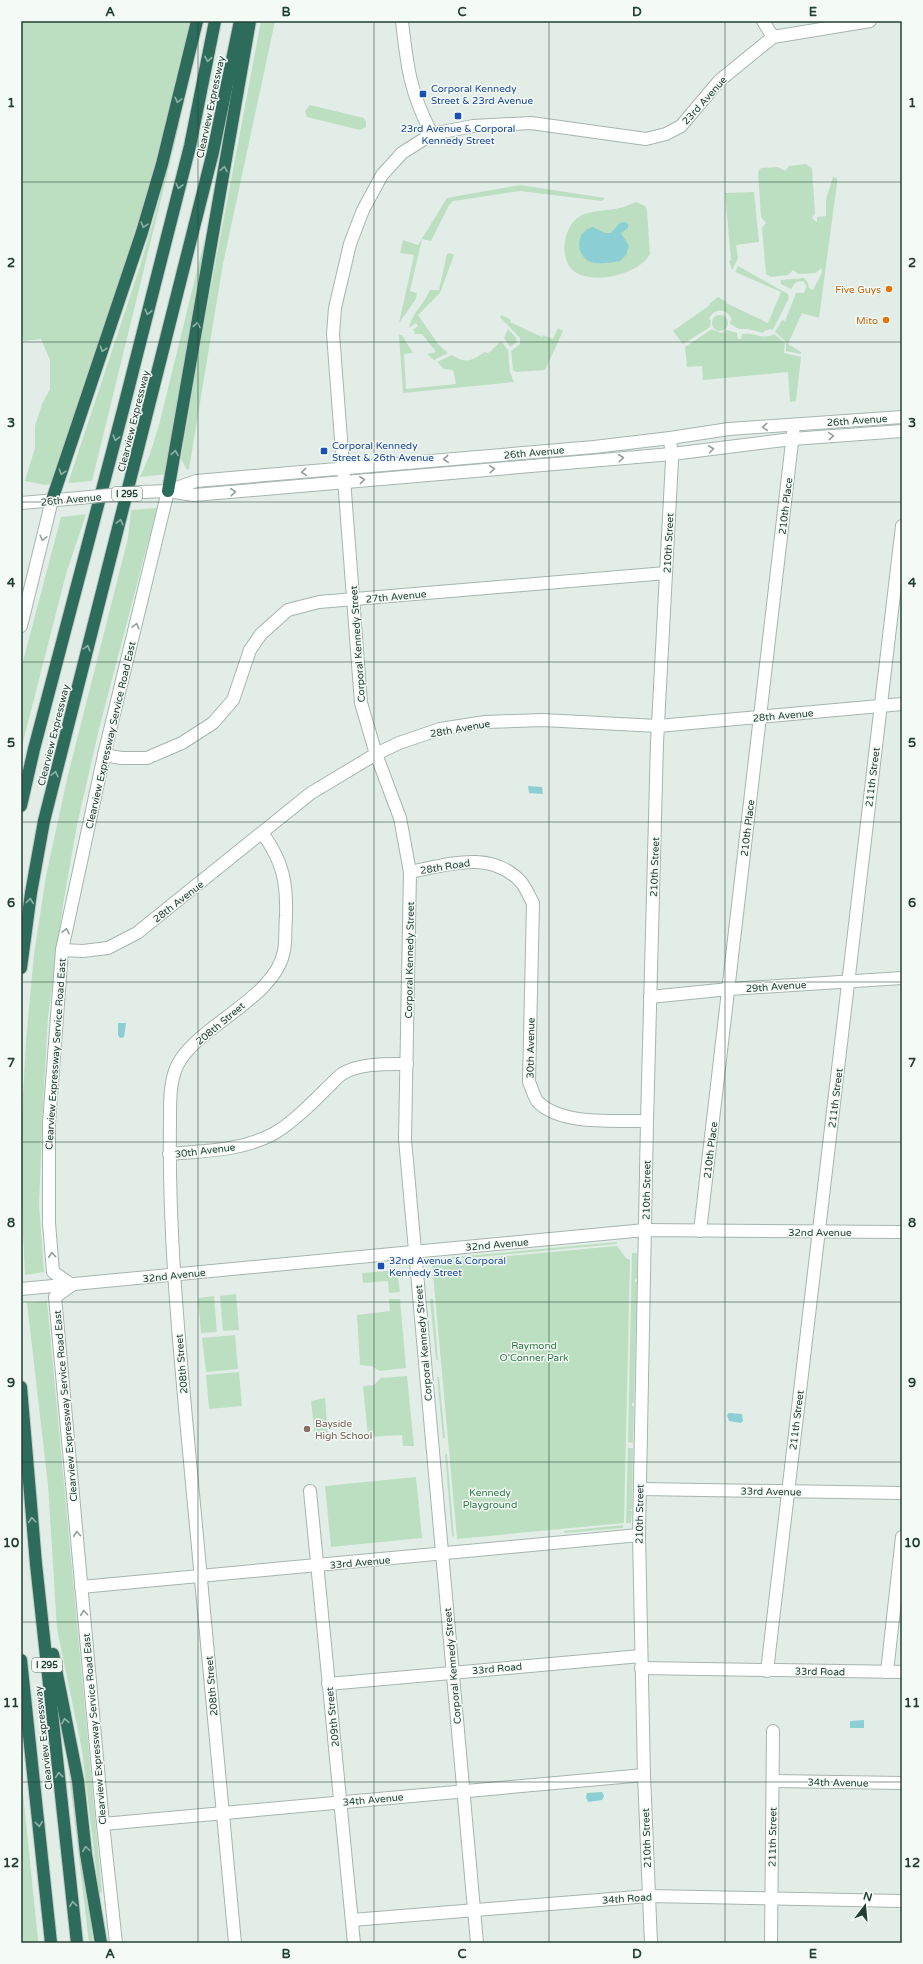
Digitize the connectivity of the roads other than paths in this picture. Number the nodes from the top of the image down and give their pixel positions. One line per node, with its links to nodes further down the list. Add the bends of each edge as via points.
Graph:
1 (197, 21): 19 (highway, one-way to 19, via 162,164 142,232)
2 (215, 21): 31 (highway, Clearview Expressway / I 295, one-way to 31, via 190,146)
3 (240, 21): 36 (highway, Clearview Expressway / I 295, one-way to 3, via 44,821 213,152)
4 (250, 21): 18 (highway, one-way to 4)
5 (402, 21): 9 (street, via 409,79 421,113)
6 (763, 21): 8 (street)
7 (870, 21): 8 (street, 23rd Avenue)
8 (773, 37): 9 (street, 23rd Avenue, via 719,81 681,126 666,134 646,139 531,123 473,126)
9 (432, 134): 16 (street, Corporal Kennedy Street, via 402,153 382,175 363,210 350,244 335,308 333,334)
10 (902, 417): 11 (street, 26th Avenue)
11 (794, 425): 13 (street, 26th Avenue, one-way to 13, via 729,429); 14 (street, 210th Place)
12 (902, 431): 14 (street, 26th Avenue, one-way to 12)
13 (670, 438): 15 (street, 210th Street); 16 (street, 26th Avenue, one-way to 16, via 594,447)
14 (792, 440): 15 (street, 26th Avenue, one-way to 14); 27 (street, 210th Place)
15 (672, 454): 17 (street, 26th Avenue, one-way to 15); 22 (street, 210th Street)
16 (343, 468): 17 (street, Corporal Kennedy Street); 18 (street, 26th Avenue, one-way to 18, via 196,482)
17 (344, 482): 18 (street, 26th Avenue, one-way to 17, via 194,495); 23 (street, Corporal Kennedy Street)
18 (168, 491): 19 (street, 26th Avenue, bridge); 30 (street, Clearview Expressway Service Road East, one-way to 18)
19 (52, 500): 20 (street, 26th Avenue); 24 (street, one-way to 24)
20 (21, 503)
21 (902, 526): 26 (street, 211th Street)
22 (666, 573): 23 (street, 27th Avenue); 28 (street, 210th Street)
23 (354, 600): 29 (street, Corporal Kennedy Street, via 361,703); 30 (street, 27th Avenue, via 318,602 288,610 261,634 250,650 232,700 213,723 182,743 147,758)
24 (21, 626)
25 (902, 704): 26 (street, 28th Avenue)
26 (880, 706): 27 (street, 28th Avenue); 38 (street, 211th Street)
27 (760, 717): 28 (street, 28th Avenue); 39 (street, 210th Place)
28 (658, 726): 29 (street, 28th Avenue, via 542,720 485,722 440,729); 40 (street, 210th Street)
29 (376, 754): 32 (street, 28th Avenue, via 311,793); 33 (street, Corporal Kennedy Street, via 400,818)
30 (104, 755): 35 (street, Clearview Expressway Service Road East, one-way to 30)
31 (21, 806)
32 (263, 834): 35 (street, 28th Avenue, via 137,934 108,948 83,952); 43 (street, 208th Street, via 276,855 285,881 284,952 277,969 266,984 205,1033 180,1060 171,1093)
33 (410, 872): 34 (street, 28th Road, via 469,861 492,863 511,872 522,883); 41 (street, Corporal Kennedy Street)
34 (533, 903): 42 (street, 30th Avenue, via 529,1082 537,1101 551,1112 568,1117)
35 (62, 950): 50 (street, Clearview Expressway Service Road East, one-way to 35, via 53,1272 49,1223 49,1123)
36 (21, 968)
37 (902, 978): 38 (street, 29th Avenue)
38 (848, 981): 39 (street, 29th Avenue); 46 (street, 211th Street)
39 (729, 989): 40 (street, 29th Avenue); 45 (street, 210th Place)
40 (650, 997): 42 (street, 210th Street)
41 (407, 1064): 43 (street, 30th Avenue, via 384,1064 342,1074 274,1134 252,1143 225,1149); 48 (street, Corporal Kennedy Street, via 405,1139)
42 (647, 1121): 44 (street, 210th Street)
43 (169, 1154): 49 (street, 208th Street)
44 (645, 1230): 45 (street, 32nd Avenue); 48 (street, 32nd Avenue); 53 (street, 210th Street)
45 (700, 1231): 46 (street, 32nd Avenue)
46 (819, 1232): 47 (street, 32nd Avenue); 54 (street, 211th Street)
47 (902, 1232)
48 (415, 1252): 49 (street, 32nd Avenue); 59 (street, Corporal Kennedy Street)
49 (174, 1275): 50 (street, 32nd Avenue); 62 (street, 208th Street)
50 (72, 1285): 51 (street, 32nd Avenue); 63 (street, Clearview Expressway Service Road East, one-way to 50, via 55,1297)
51 (21, 1289)
52 (21, 1387): 60 (highway, Clearview Expressway / I 295, one-way to 52)
53 (640, 1489): 54 (street, 33rd Avenue); 57 (street, 210th Street)
54 (788, 1491): 56 (street, 33rd Avenue); 67 (street, 211th Street)
55 (310, 1492): 61 (street, 209th Street)
56 (902, 1493)
57 (639, 1536): 59 (street, 33rd Avenue); 64 (street, 210th Street)
58 (902, 1537): 69 (street)
59 (442, 1553): 61 (street, 33rd Avenue); 68 (street, Corporal Kennedy Street)
60 (36, 1564): 86 (highway, Clearview Expressway / I 295, one-way to 60); 87 (highway, one-way to 60, via 86,1854 78,1781)
61 (318, 1565): 62 (street, 33rd Avenue); 71 (street, 209th Street)
62 (200, 1576): 63 (street, 33rd Avenue); 78 (street, 208th Street)
63 (82, 1588): 79 (street, Clearview Expressway Service Road East, one-way to 63)
64 (641, 1656): 66 (street, 210th Street); 68 (street, 33rd Road)
65 (21, 1660): 85 (highway, Clearview Expressway / I 295, one-way to 85)
66 (641, 1668): 67 (street, 33rd Road); 73 (street, 210th Street)
67 (767, 1671): 69 (street, 33rd Road)
68 (452, 1672): 71 (street, 33rd Road); 76 (street, Corporal Kennedy Street)
69 (887, 1672): 70 (street, 33rd Road)
70 (902, 1672)
71 (328, 1684): 77 (street, 209th Street)
72 (773, 1731): 74 (street, 211th Street)
73 (644, 1775): 76 (street, 34th Avenue); 80 (street, 210th Street)
74 (773, 1781): 75 (street, 34th Avenue); 81 (street, 211th Street)
75 (902, 1783)
76 (464, 1791): 77 (street, 34th Avenue); 83 (street, Corporal Kennedy Street)
77 (340, 1802): 78 (street, 34th Avenue); 84 (street, 209th Street)
78 (222, 1813): 79 (street, 34th Avenue); 89 (street, 208th Street)
79 (103, 1824): 88 (street, Clearview Expressway Service Road East)
80 (649, 1896): 81 (street, 34th Road); 83 (street, 34th Road); 92 (street, 210th Street)
81 (772, 1899): 82 (street, 34th Road); 93 (street, 211th Street)
82 (902, 1901)
83 (474, 1910): 84 (street, 34th Road); 91 (street, Corporal Kennedy Street)
84 (352, 1920): 90 (street, 209th Street)
85 (52, 1943)
86 (77, 1943)
87 (101, 1943)
88 (116, 1943)
89 (234, 1943)
90 (354, 1943)
91 (478, 1943)
92 (650, 1943)
93 (771, 1943)

